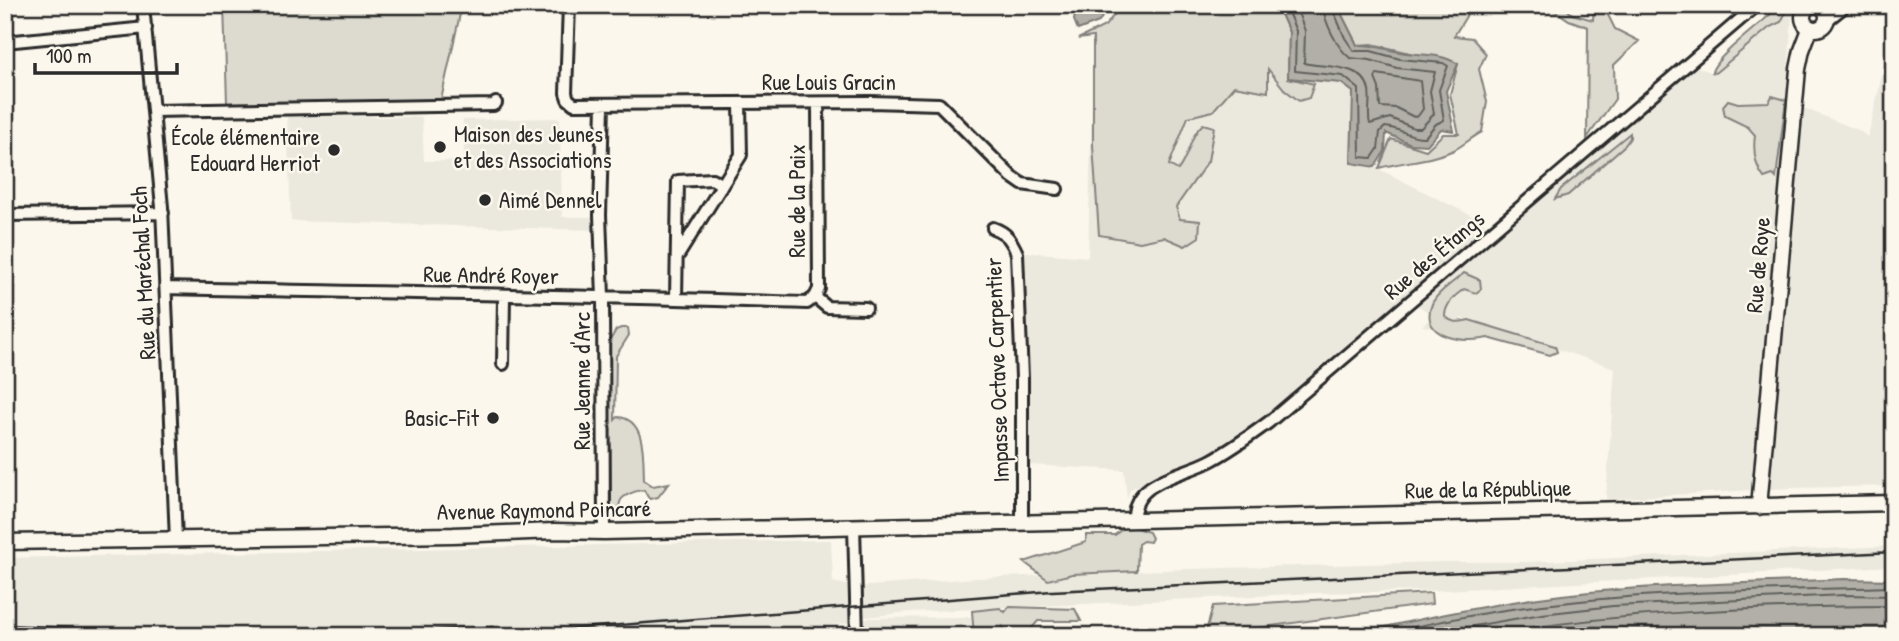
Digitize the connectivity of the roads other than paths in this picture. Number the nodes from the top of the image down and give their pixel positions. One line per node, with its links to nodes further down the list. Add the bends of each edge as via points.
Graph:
1 (143, 5): 7 (street, Rue du Maréchal Foch)
2 (569, 5): 13 (street, Rue Louis Gracin, via 566,93 574,104)
3 (1757, 5): 30 (street, Rue des Étangs, via 1269,422 1210,461 1159,481 1144,492 1134,506)
4 (1846, 5): 6 (street)
5 (1816, 6): 6 (main road, via 1826,13); 8 (main road, via 1804,12 1802,19)
6 (1826, 21): 8 (main road, via 1818,29)
7 (145, 28): 9 (street); 14 (street, Rue du Maréchal Foch)
8 (1810, 29): 29 (main road, Rue de Roye, via 1798,69)
9 (5, 42)
10 (496, 103): 14 (street)
11 (818, 103): 12 (street, Rue Louis Gracin); 16 (street, Rue Louis Gracin, via 939,104 1012,177 1022,184); 25 (street, Rue de la Paix, via 819,289)
12 (740, 104): 13 (street, Rue Louis Gracin); 15 (street, via 741,155)
13 (603, 105): 23 (street, Rue Jeanne d'Arc)
14 (153, 111): 17 (street, Rue du Maréchal Foch)
15 (722, 185): 20 (street); 20 (street, via 712,179 678,181)
16 (1057, 189)
17 (163, 214): 18 (street); 21 (street, Rue du Maréchal Foch)
18 (5, 215)
19 (993, 228): 32 (street, Impasse Octave Carpentier, via 1010,239 1017,253)
20 (679, 254): 24 (street)
21 (166, 288): 22 (street, Rue André Royer); 35 (street, Rue du Maréchal Foch)
22 (504, 296): 23 (street, Rue André Royer); 27 (street)
23 (603, 297): 24 (street, Rue André Royer); 34 (street, Rue Jeanne d'Arc)
24 (676, 298): 25 (street, Rue André Royer, via 807,303)
25 (815, 298): 26 (street, via 827,307)
26 (866, 308)
27 (503, 364)
28 (1894, 503): 29 (main road, Rue de la République)
29 (1759, 507): 30 (main road, Rue de la République)
30 (1134, 519): 31 (main road, Rue de la République)
31 (1084, 520): 32 (main road, Avenue Raymond Poincaré)
32 (1023, 521): 33 (main road, Avenue Raymond Poincaré)
33 (854, 526): 34 (main road, Avenue Raymond Poincaré); 37 (street)
34 (604, 532): 35 (main road, Avenue Raymond Poincaré)
35 (176, 540): 36 (main road, Avenue Raymond Poincaré)
36 (5, 542)
37 (857, 636)

